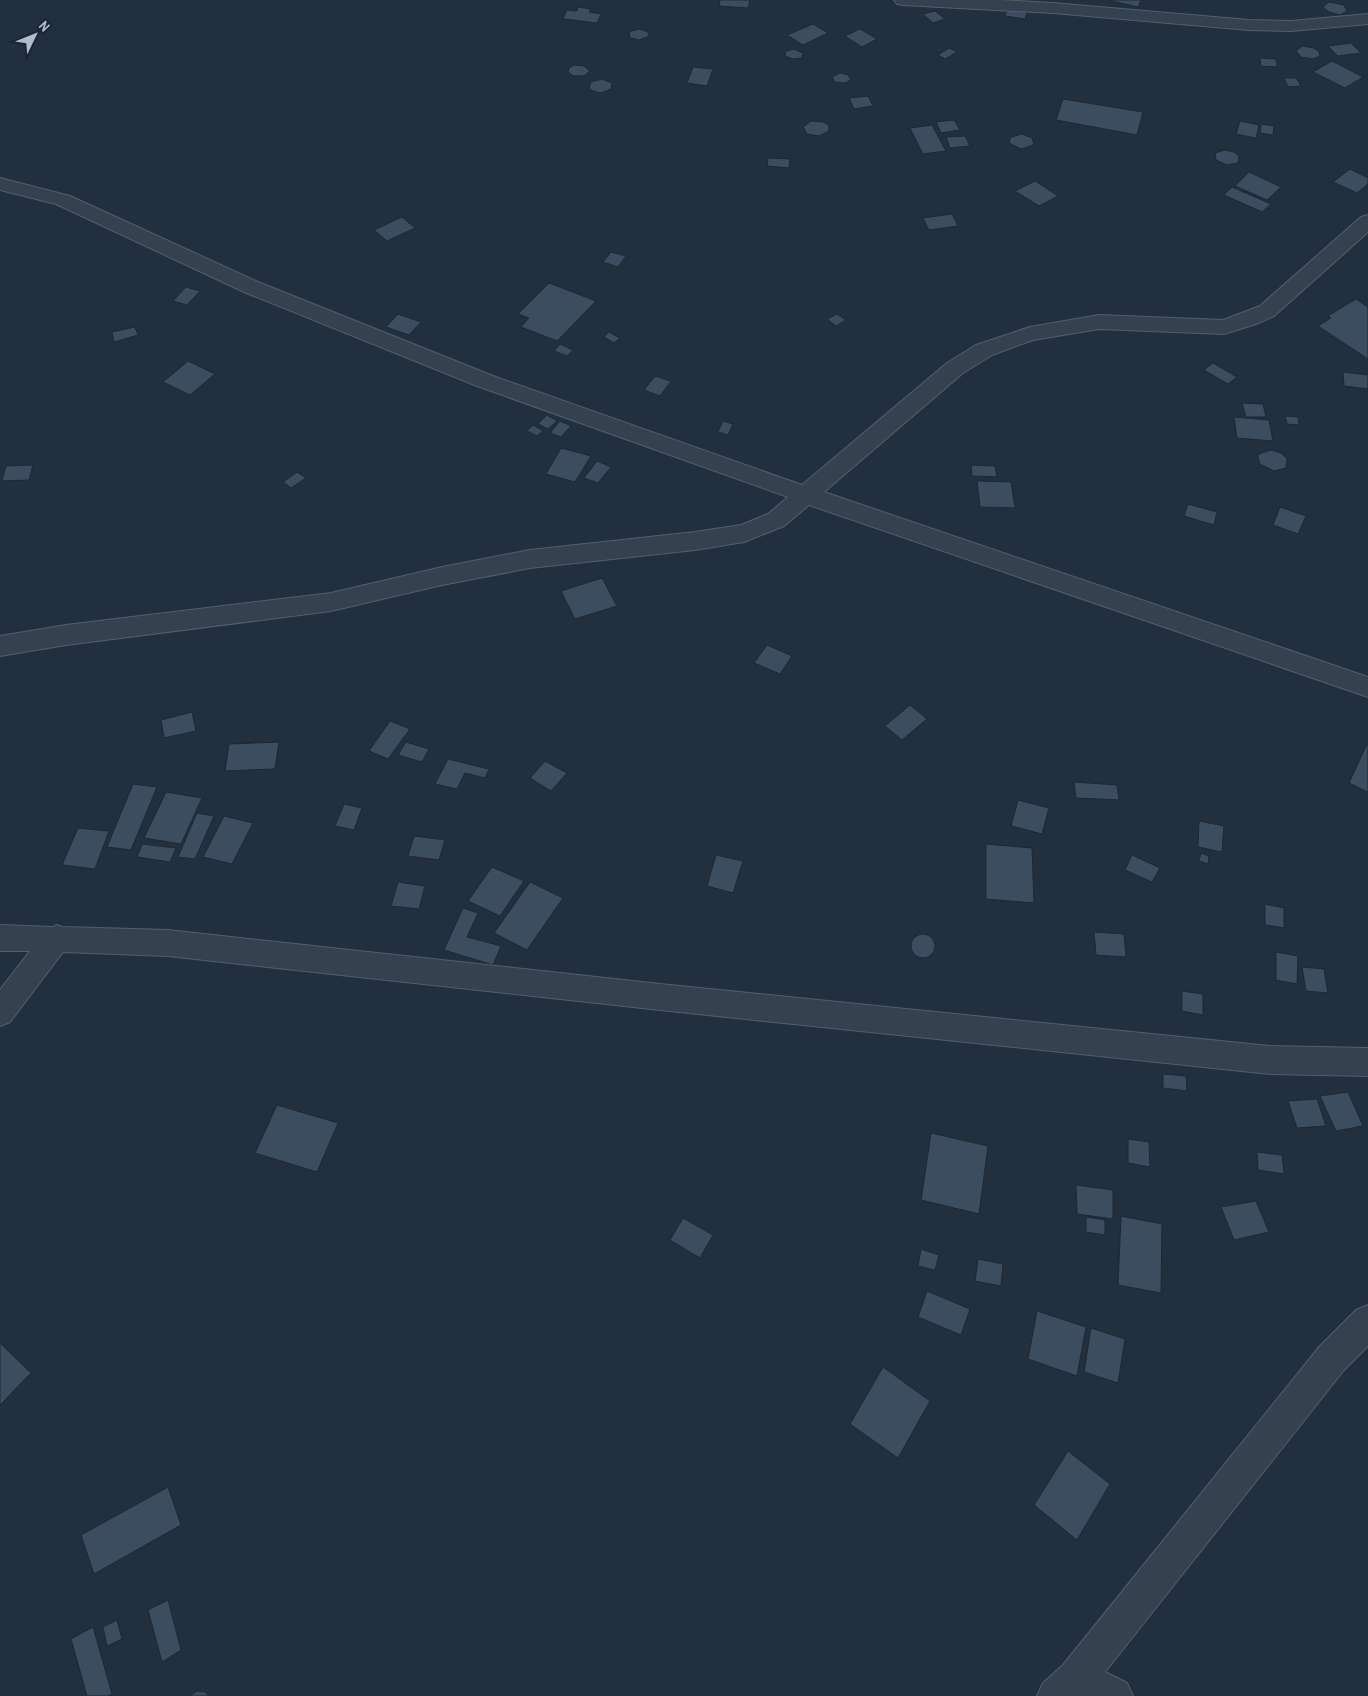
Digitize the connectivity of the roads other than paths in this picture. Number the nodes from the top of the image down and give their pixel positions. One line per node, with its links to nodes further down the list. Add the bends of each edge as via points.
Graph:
1 (903, 0): 2 (street, via 1249,25 1290,26)
2 (1368, 19)
3 (0, 184): 5 (street, via 63,200 250,287 485,381)
4 (1368, 221): 5 (street, via 1267,311 1249,319 1224,327 1099,322 1030,334 984,350 955,368)
5 (806, 495): 6 (street, via 776,520 744,533 695,542 530,559 331,602); 7 (street)
6 (0, 646)
7 (1368, 686)
8 (0, 938): 9 (street)
9 (57, 938): 10 (street); 11 (street, via 168,943 1270,1060)
10 (0, 1013)
11 (1368, 1062)
12 (1368, 1322): 13 (street, via 1332,1358)
13 (1066, 1687): 14 (street)
14 (1114, 1696)

